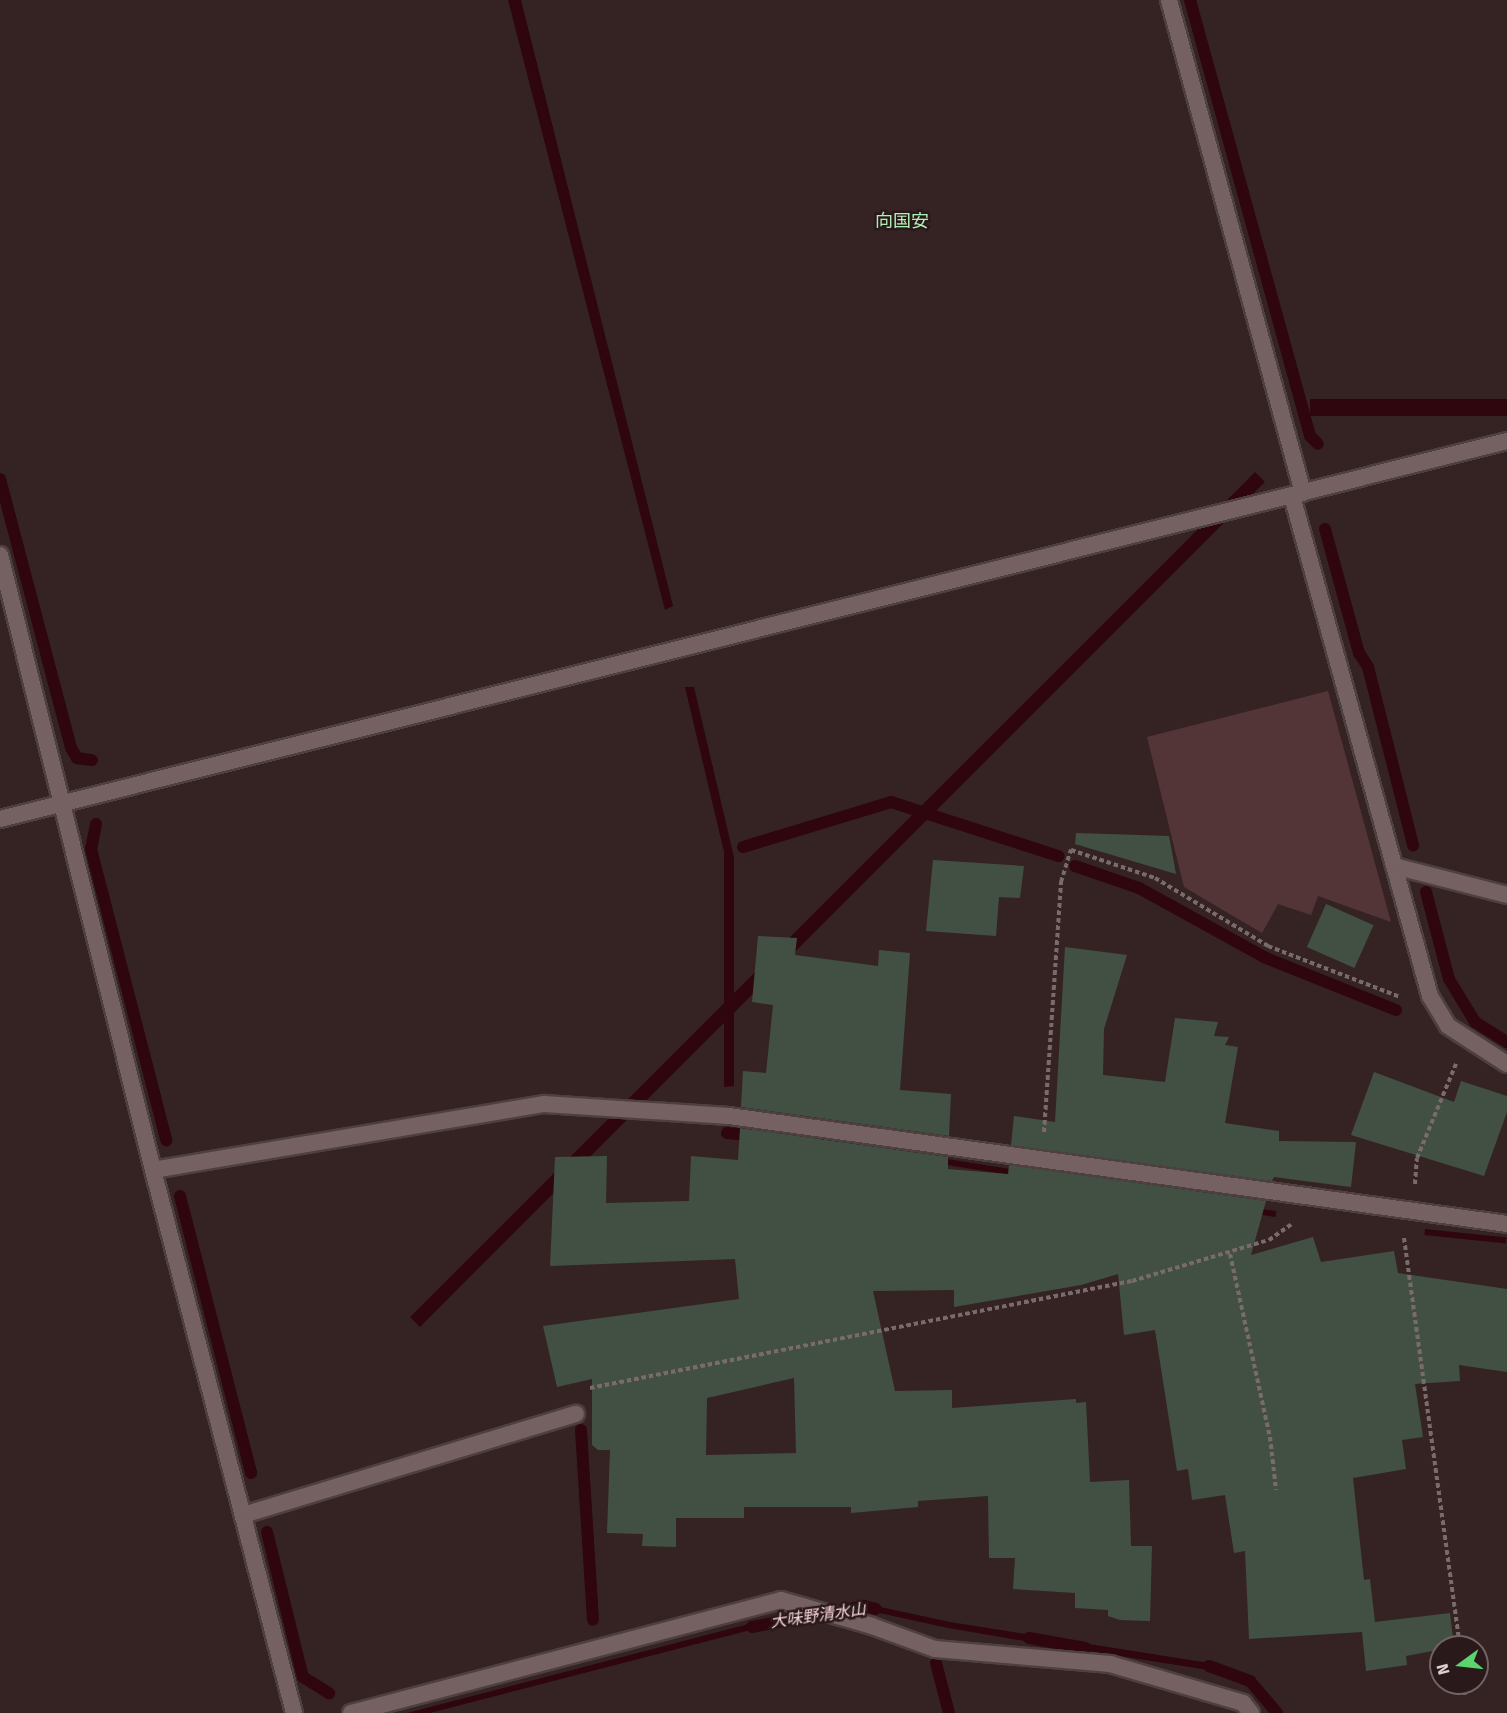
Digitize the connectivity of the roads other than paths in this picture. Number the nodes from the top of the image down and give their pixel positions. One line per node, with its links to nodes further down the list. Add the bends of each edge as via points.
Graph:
1 (1168, 0): 3 (street)
2 (1507, 441): 3 (street)
3 (1298, 494): 5 (street); 7 (street)
4 (0, 555): 5 (street)
5 (64, 802): 6 (street); 10 (street)
6 (0, 819)
7 (1394, 866): 8 (street); 9 (street, via 1430,996 1448,1026)
8 (1507, 895)
9 (1507, 1064)
10 (153, 1170): 11 (street, via 544,1104 729,1116); 13 (street)
11 (1507, 1224)
12 (576, 1414): 13 (street)
13 (243, 1515): 14 (street)
14 (294, 1713)
15 (351, 1713): 16 (street, via 781,1600 934,1649 1110,1664 1243,1704)
16 (1251, 1713)

